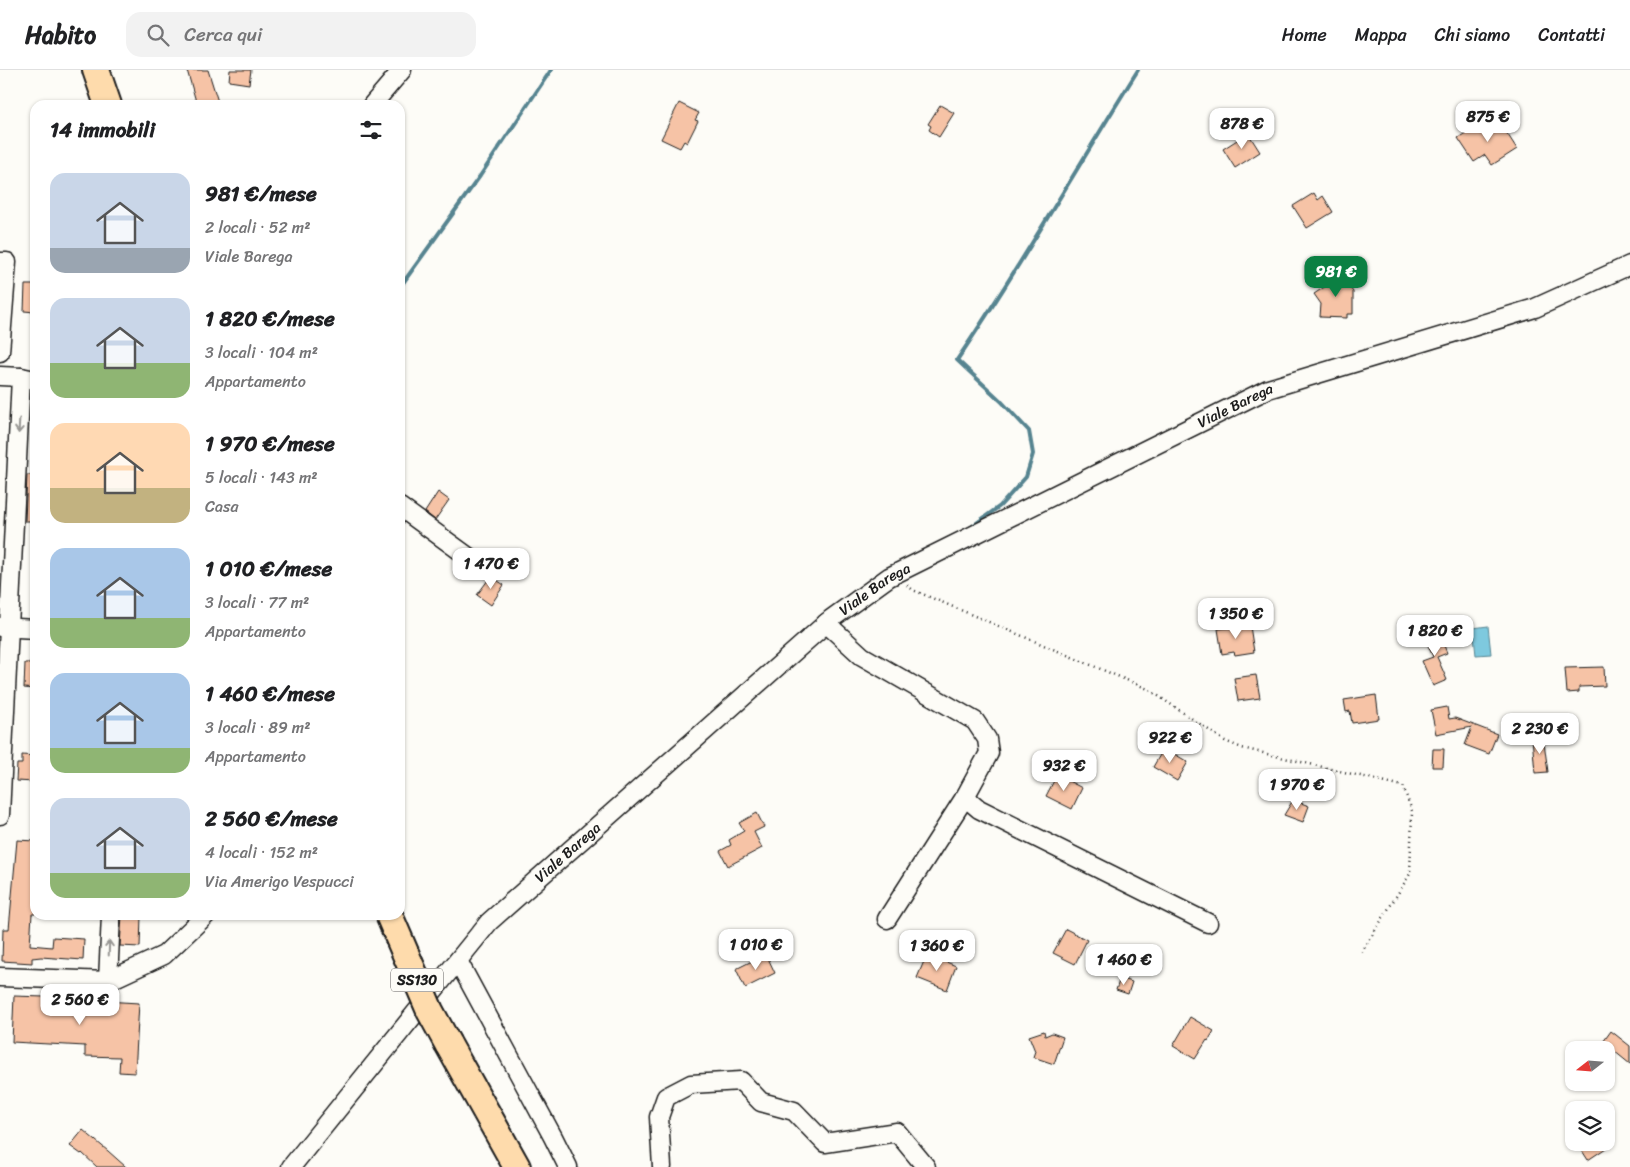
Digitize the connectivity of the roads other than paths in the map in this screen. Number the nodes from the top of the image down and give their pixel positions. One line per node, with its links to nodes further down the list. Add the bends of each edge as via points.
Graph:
1 (96, 70): 3 (highway)
2 (402, 70): 4 (street)
3 (106, 100)
4 (376, 100)
5 (0, 262): 7 (street, via 6,262)
6 (1630, 264): 12 (street, Viale Barega, via 1535,308 1268,389 895,574)
7 (0, 352)
8 (0, 376): 9 (street)
9 (28, 378): 13 (street, one-way to 13)
10 (405, 511): 11 (street)
11 (470, 558)
12 (826, 623): 15 (street, via 862,656 975,721 987,739 990,754); 22 (street, Viale Barega, via 488,922)
13 (5, 628): 14 (street); 16 (street)
14 (30, 629)
15 (966, 797): 17 (street); 21 (street, via 979,809)
16 (0, 815)
17 (887, 919)
18 (110, 920): 24 (street, one-way to 18)
19 (201, 920): 24 (street, via 164,956)
20 (391, 920): 26 (highway, SS130, bridge, via 426,1002)
21 (1208, 923)
22 (458, 961): 25 (street, Viale Barega); 27 (street)
23 (0, 977): 24 (street)
24 (108, 981)
25 (291, 1167)
26 (517, 1167)
27 (568, 1167)
28 (662, 1167): 29 (street, via 659,1118 666,1097 691,1084 741,1081 760,1102 794,1111 825,1143 897,1132)
29 (926, 1167)

